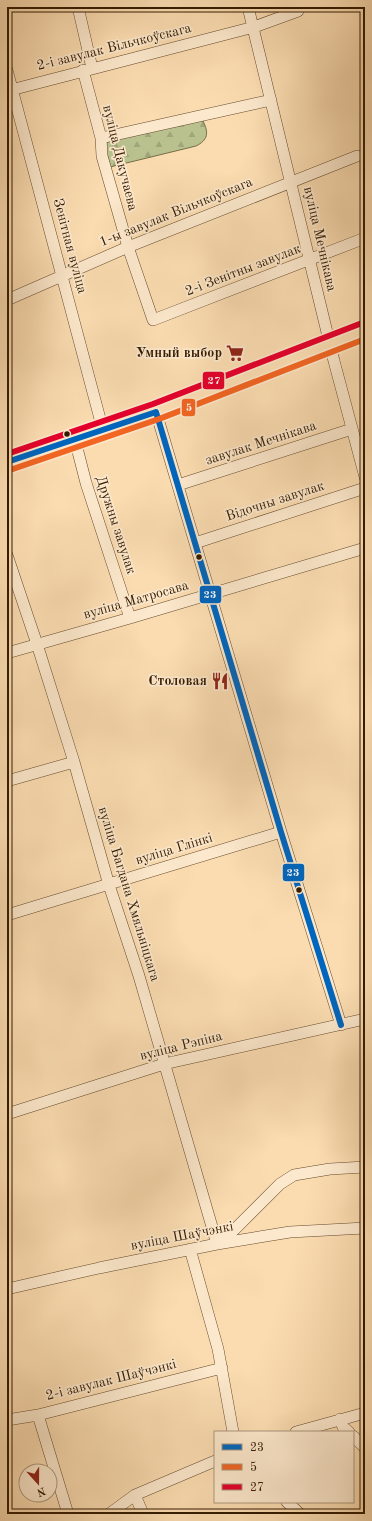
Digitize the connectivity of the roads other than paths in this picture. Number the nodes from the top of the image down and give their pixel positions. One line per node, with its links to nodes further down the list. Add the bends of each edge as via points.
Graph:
1 (78, 7): 5 (street, вуліца Дакучаева)
2 (248, 7): 4 (street, вуліца Мечнікава)
3 (298, 11): 4 (street, 2-і завулак Вільчкоўскага)
4 (254, 27): 5 (street, 2-і завулак Вільчкоўскага); 8 (street, вуліца Мечнікава)
5 (88, 69): 7 (street, 2-і завулак Вільчкоўскага); 9 (street, вуліца Дакучаева)
6 (7, 70): 7 (street, Зенітная вуліца)
7 (10, 90): 15 (street, Зенітная вуліца)
8 (271, 100): 9 (street); 11 (street, вуліца Мечнікава)
9 (101, 138): 13 (street, вуліца Дакучаева, via 102,156)
10 (357, 156): 11 (street, 1-ы завулак Вільчкоўскага)
11 (291, 182): 13 (street, 1-ы завулак Вільчкоўскага); 14 (street, вуліца Мечнікава)
12 (365, 238): 14 (street, 2-і Зенітны завулак)
13 (128, 247): 15 (street, 1-ы завулак Вільчкоўскага); 17 (street, вуліца Дакучаева)
14 (309, 260): 17 (street, 2-і Зенітны завулак); 19 (street, вуліца Мечнікава)
15 (62, 275): 16 (street, 1-ы завулак Вільчкоўскага); 22 (street, Зенітная вуліца)
16 (7, 300)
17 (154, 320)
18 (365, 330): 19 (main road)
19 (330, 344): 20 (main road); 21 (street, вуліца Мечнікава)
20 (156, 412): 22 (main road); 26 (street)
21 (352, 429): 25 (street, вуліца Мечнікава); 26 (street, завулак Мечнікава)
22 (103, 430): 23 (main road)
23 (75, 440): 24 (main road); 32 (street, Дружны завулак, via 86,483)
24 (7, 462)
25 (365, 477)
26 (178, 485): 28 (street)
27 (365, 488): 28 (street, Відочны завулак)
28 (195, 543): 31 (street)
29 (365, 548): 31 (street, вуліца Матросава)
30 (7, 554): 33 (street, вуліца Багдана Хмяльніцкага)
31 (210, 594): 32 (street, вуліца Матросава); 37 (street)
32 (130, 618): 33 (street, вуліца Матросава)
33 (37, 644): 34 (street, вуліца Матросава); 35 (street, вуліца Багдана Хмяльніцкага)
34 (7, 653)
35 (74, 762): 36 (street); 38 (street, вуліца Багдана Хмяльніцкага)
36 (7, 781)
37 (281, 832): 38 (street, вуліца Глінкі); 41 (street)
38 (109, 885): 39 (street, вуліца Глінкі); 42 (street, вуліца Багдана Хмяльніцкага)
39 (7, 915)
40 (365, 1019): 41 (street, вуліца Рэпіна)
41 (341, 1025): 42 (street, вуліца Рэпіна)
42 (164, 1064): 43 (street, вуліца Рэпіна); 46 (street, вуліца Багдана Хмяльніцкага)
43 (7, 1114)
44 (365, 1167): 46 (street, via 294,1175 280,1184)
45 (365, 1228): 46 (street, вуліца Шаўчэнкі, via 290,1232)
46 (218, 1244): 47 (street, вуліца Шаўчэнкі)
47 (190, 1249): 48 (street, вуліца Шаўчэнкі); 49 (street)
48 (7, 1288)
49 (222, 1368): 51 (street, 2-і завулак Шаўчэнкі); 54 (street)
50 (365, 1412): 52 (street)
51 (38, 1414): 53 (street, 2-і завулак Шаўчэнкі); 62 (street)
52 (340, 1419): 55 (street); 56 (street)
53 (7, 1420)
54 (233, 1431)
55 (299, 1431)
56 (348, 1431)
57 (354, 1437): 58 (street)
58 (365, 1448)
59 (214, 1461): 60 (street)
60 (135, 1495): 63 (street); 64 (street)
61 (288, 1503): 65 (street)
62 (68, 1514)
63 (109, 1514)
64 (143, 1514)
65 (300, 1514)

